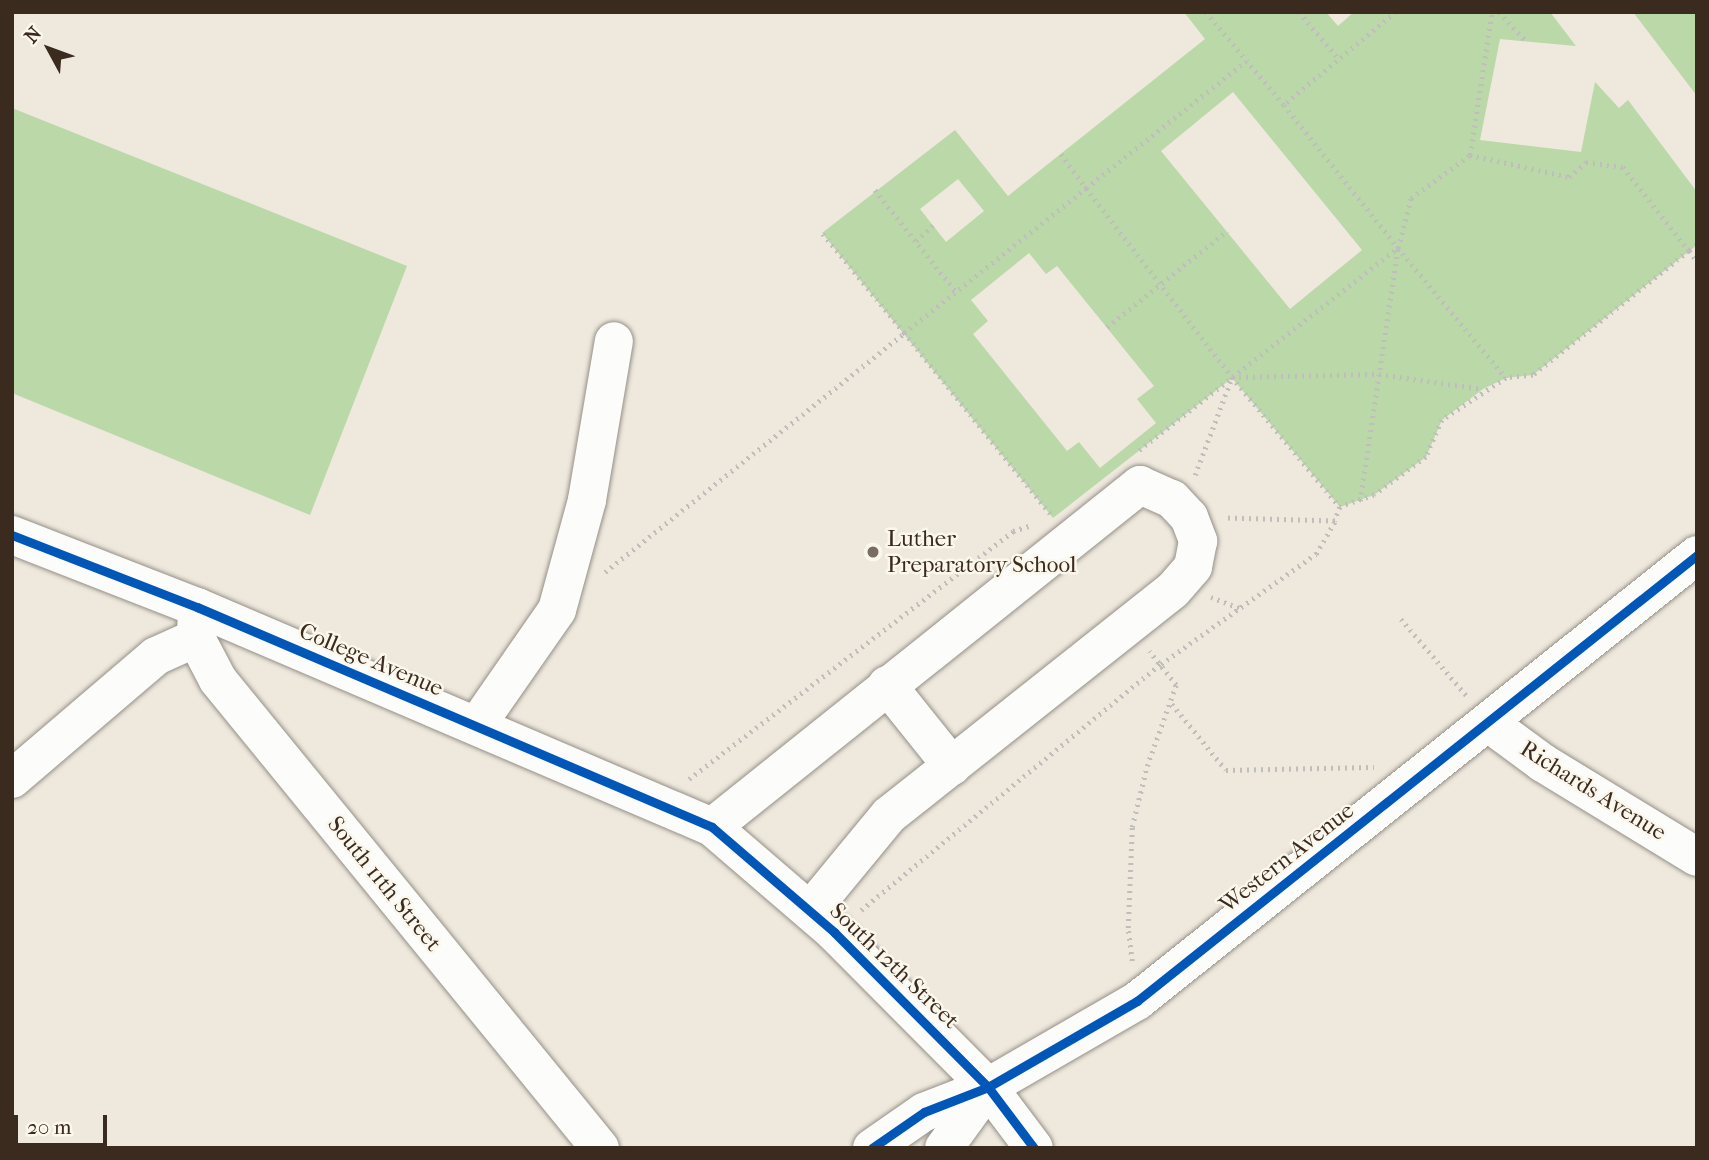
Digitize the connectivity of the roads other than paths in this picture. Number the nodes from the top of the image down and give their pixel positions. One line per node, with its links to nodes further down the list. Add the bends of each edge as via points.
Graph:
1 (614, 341): 7 (street, via 587,500 557,610)
2 (12, 535): 4 (street, College Avenue)
3 (1697, 555): 6 (street, Western Avenue)
4 (197, 622): 7 (street, College Avenue); 9 (street); 14 (street, South 11th Street, via 205,660 259,732)
5 (887, 685): 8 (street); 8 (street, via 1140,485 1189,503 1198,541 1192,567 1173,590); 10 (street)
6 (1490, 724): 11 (street, Richards Avenue, via 1543,763); 13 (street, Western Avenue, via 1137,1000)
7 (477, 725): 10 (street, College Avenue)
8 (952, 766): 12 (street, via 889,815)
9 (12, 779)
10 (712, 827): 12 (street, South 12th Street)
11 (1697, 857)
12 (822, 921): 13 (street, South 12th Street)
13 (988, 1087): 15 (street, Western Avenue, via 924,1112); 16 (street, Western Avenue); 17 (street, South 12th Street)
14 (600, 1148)
15 (872, 1148)
16 (944, 1148)
17 (1034, 1148)

